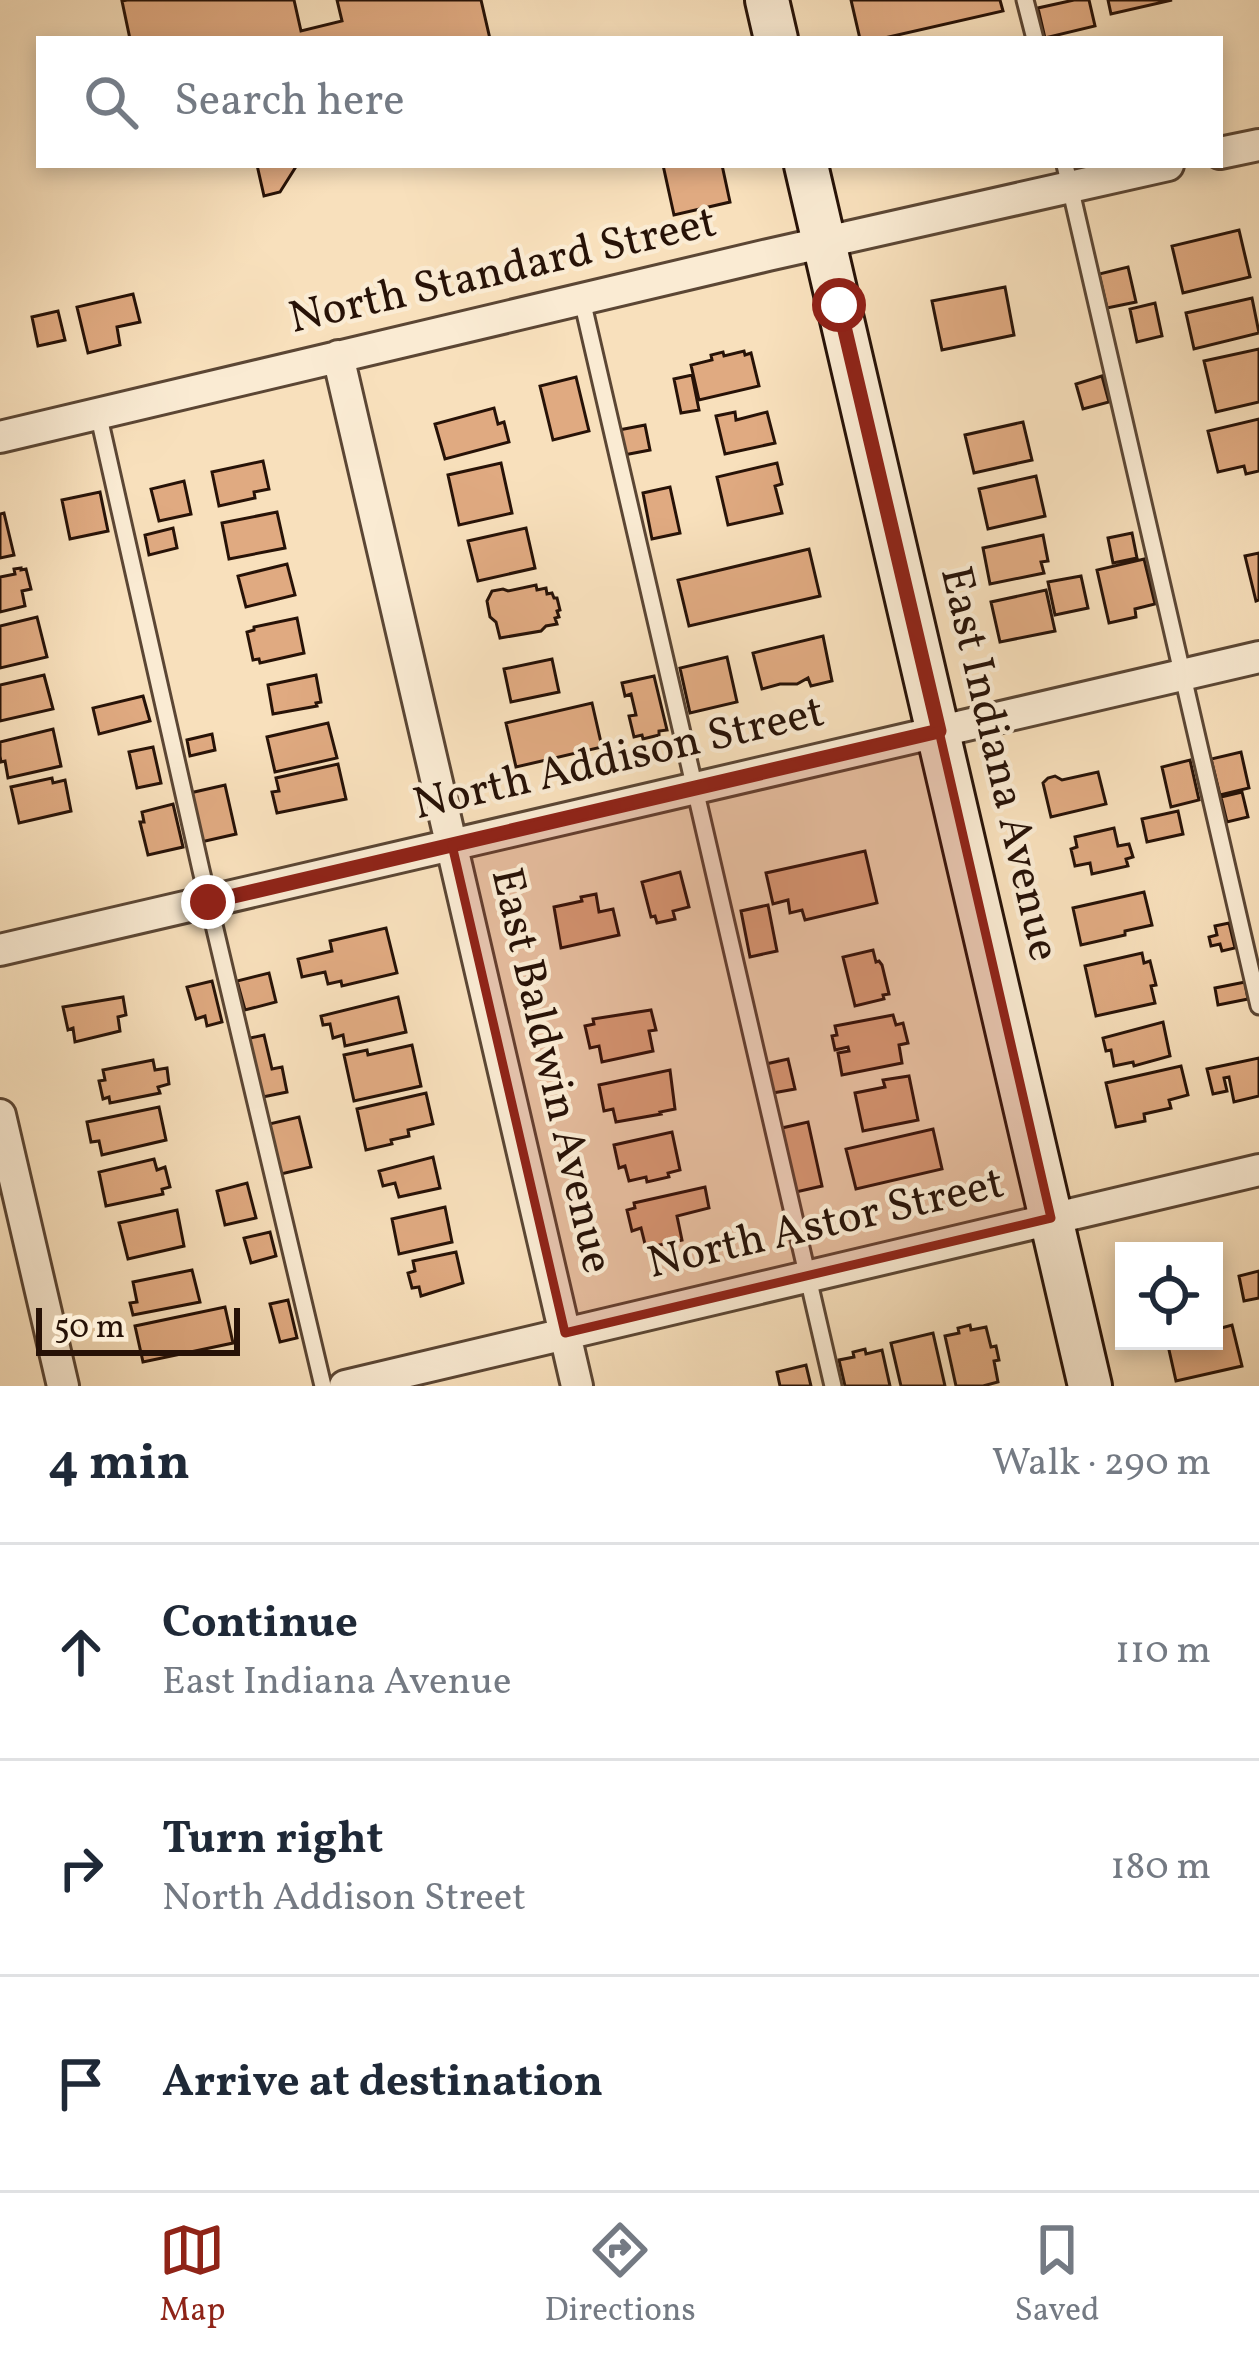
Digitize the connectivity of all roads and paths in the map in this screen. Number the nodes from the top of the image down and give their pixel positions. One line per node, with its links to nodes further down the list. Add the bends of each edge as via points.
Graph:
1 (767, 0): 3 (main road)
2 (1025, 0): 4 (lane)
3 (775, 36)
4 (1034, 36)
5 (1259, 145): 6 (street)
6 (1223, 152)
7 (807, 168): 10 (main road, East Indiana Avenue)
8 (1140, 168): 9 (street, North Standard Street)
9 (1067, 176): 10 (street, North Standard Street); 16 (lane)
10 (824, 242): 11 (street, North Standard Street); 17 (main road, East Indiana Avenue)
11 (583, 300): 12 (street, North Standard Street); 18 (lane)
12 (338, 356): 13 (street, North Standard Street); 19 (street, East Baldwin Avenue)
13 (98, 413): 14 (street, North Standard Street); 20 (lane)
14 (0, 437)
15 (1259, 657): 16 (street, North Addison Street)
16 (1184, 674): 17 (street, North Addison Street); 22 (lane)
17 (939, 731): 18 (street, North Addison Street); 25 (main road, East Indiana Avenue)
18 (695, 788): 19 (street, North Addison Street); 26 (lane)
19 (452, 845): 20 (street, North Addison Street); 27 (street, East Baldwin Avenue)
20 (208, 902): 21 (street, North Addison Street); 29 (lane)
21 (0, 950)
22 (1259, 1006)
23 (0, 1115): 28 (street)
24 (1259, 1169): 25 (street, North Astor Street)
25 (1051, 1218): 26 (street, North Astor Street); 33 (main road, East Indiana Avenue)
26 (808, 1276): 27 (street, North Astor Street); 32 (lane)
27 (565, 1333): 30 (street, North Astor Street); 31 (street, East Baldwin Avenue)
28 (63, 1386)
29 (323, 1386)
30 (345, 1386)
31 (577, 1386)
32 (833, 1386)
33 (1090, 1386)

